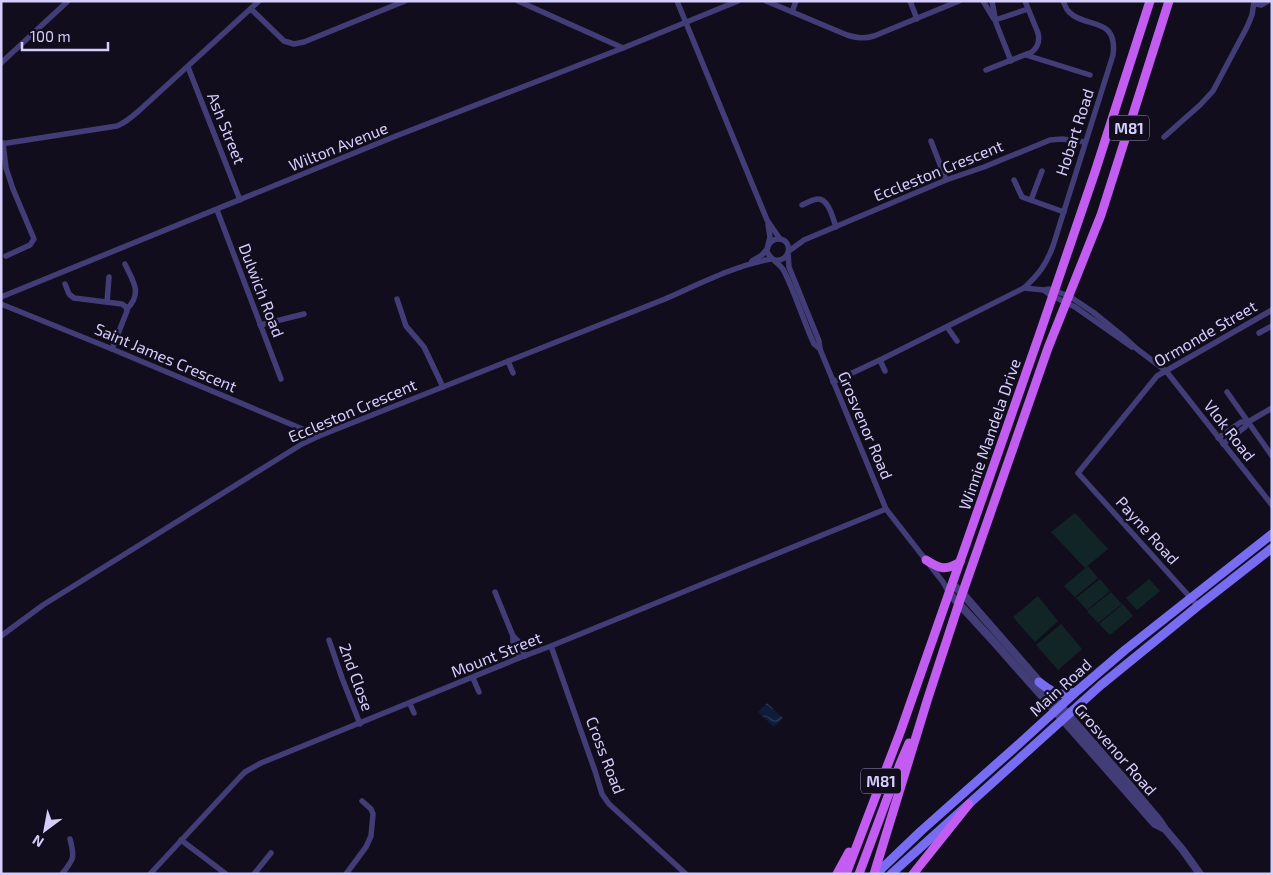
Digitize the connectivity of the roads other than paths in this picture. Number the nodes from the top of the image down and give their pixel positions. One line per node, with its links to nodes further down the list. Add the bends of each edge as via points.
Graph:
1 (68, 1): 30 (street)
2 (259, 1): 20 (street)
3 (405, 1): 20 (street, via 294,44 280,38)
4 (518, 1): 27 (street)
5 (677, 1): 26 (street)
6 (738, 1): 26 (street, Wilton Avenue)
7 (766, 1): 22 (street)
8 (796, 1): 22 (street)
9 (910, 1): 24 (street)
10 (983, 1): 25 (street)
11 (992, 1): 25 (street)
12 (1025, 1): 21 (street)
13 (1063, 1): 36 (street, Hobart Road, via 1073,15 1108,31 1113,40 1114,55)
14 (1169, 1): 61 (main road, Winnie Mandela Drive / M81, via 1101,215)
15 (1268, 1): 19 (street)
16 (954, 2): 24 (street)
17 (1254, 2): 19 (street); 23 (street)
18 (1148, 4): 59 (main road, Winnie Mandela Drive / M81)
19 (1261, 5): 23 (street)
20 (251, 9): 31 (street)
21 (1028, 9): 25 (street); 28 (street, via 1040,38 1035,50)
22 (792, 12): 24 (street, via 856,38 874,36)
23 (1252, 15): 34 (street, via 1213,91)
24 (917, 19)
25 (996, 21): 29 (street)
26 (686, 22): 27 (street, Wilton Avenue); 46 (street)
27 (623, 48): 41 (street, Wilton Avenue)
28 (1026, 55): 29 (street); 33 (street)
29 (1011, 61): 32 (street)
30 (1, 63)
31 (188, 67): 37 (street, via 130,119 117,126); 41 (street, Ash Street)
32 (986, 70)
33 (1090, 76)
34 (1164, 136)
35 (931, 141): 39 (street)
36 (1085, 142): 39 (street, Eccleston Crescent, via 1050,140); 45 (street, Hobart Road)
37 (2, 144): 52 (street, via 6,168 34,240)
38 (1042, 171): 42 (street)
39 (946, 180): 47 (street, Eccleston Crescent)
40 (1014, 180): 42 (street, via 1021,196)
41 (240, 200): 44 (street, Wilton Avenue)
42 (1031, 200): 45 (street)
43 (802, 205): 47 (street, via 820,199 825,202)
44 (217, 210): 60 (street, Wilton Avenue); 68 (street, Dulwich Road)
45 (1064, 212): 58 (street, Hobart Road, via 1046,263)
46 (767, 220): 48 (street); 50 (street, via 770,237)
47 (836, 227): 49 (street, Eccleston Crescent)
48 (782, 240): 49 (street, Eccleston Crescent); 50 (street, via 770,242); 51 (street, via 787,244)
49 (804, 240): 51 (street, Eccleston Crescent)
50 (767, 248): 53 (street); 55 (street, Eccleston Crescent)
51 (788, 252): 53 (street, via 781,260); 74 (street, Grosvenor Road, via 789,267)
52 (6, 256)
53 (773, 259): 55 (street, Eccleston Crescent); 74 (street, Grosvenor Road, via 782,267 814,344)
54 (125, 264): 65 (street, via 136,287 134,301)
55 (744, 266): 76 (street, Eccleston Crescent)
56 (109, 277): 63 (street)
57 (65, 284): 63 (street, via 74,298)
58 (1024, 288): 59 (street, via 1049,289); 70 (street, Hobart Road)
59 (1054, 293): 61 (street, Ormonde Street); 96 (main road, Winnie Mandela Drive / M81)
60 (1, 298)
61 (1067, 299): 78 (street, Ormonde Street, via 1093,312); 100 (main road, Winnie Mandela Drive / M81)
62 (397, 300): 82 (street, via 406,326 424,346)
63 (107, 302): 65 (street, via 125,305)
64 (1, 304): 73 (street, Saint James Crescent)
65 (128, 309): 73 (street)
66 (1272, 310): 78 (street, Ormonde Street)
67 (304, 314): 68 (street)
68 (260, 325): 80 (street, Dulwich Road)
69 (1272, 326): 71 (street)
70 (947, 327): 72 (street); 75 (street, Hobart Road)
71 (1259, 333)
72 (957, 341)
73 (112, 349): 86 (street, Saint James Crescent)
74 (820, 349): 81 (street, Grosvenor Road)
75 (880, 360): 77 (street); 81 (street, Hobart Road)
76 (508, 361): 79 (street); 82 (street, Eccleston Crescent)
77 (885, 371)
78 (1166, 371): 87 (street, Vlok Road); 90 (street, Ormonde Street, via 1157,376)
79 (513, 373)
80 (280, 379)
81 (833, 382): 92 (street, Grosvenor Road)
82 (443, 387): 86 (street, Eccleston Crescent)
83 (1228, 392): 85 (street)
84 (1272, 408): 85 (street)
85 (1248, 422): 87 (street, via 1241,422); 88 (street); 89 (street)
86 (319, 436): 104 (street, Eccleston Crescent, via 43,605)
87 (1218, 438): 88 (street, Vlok Road)
88 (1223, 444): 91 (street, Vlok Road)
89 (1272, 456)
90 (1078, 473): 101 (street, Payne Road)
91 (1272, 505)
92 (886, 509): 95 (street, Grosvenor Road); 106 (street, Mount Street)
93 (1272, 534): 101 (main road, Main Road)
94 (1272, 548): 103 (main road, Main Road)
95 (926, 560): 96 (main road, via 944,568); 97 (street, Grosvenor Road)
96 (960, 562): 97 (main road, Winnie Mandela Drive / M81)
97 (947, 583): 99 (main road, Winnie Mandela Drive / M81); 100 (street, Grosvenor Road)
98 (495, 592): 107 (street)
99 (949, 593): 102 (street, Grosvenor Road); 120 (main road, Winnie Mandela Drive / M81)
100 (962, 593): 102 (main road, Winnie Mandela Drive / M81); 109 (street, Grosvenor Road)
101 (1190, 597): 103 (street, Payne Road); 110 (main road, Main Road)
102 (959, 603): 112 (main road, Winnie Mandela Drive / M81); 114 (street, Grosvenor Road)
103 (1198, 606): 116 (main road, Main Road, via 1101,685)
104 (1, 636)
105 (329, 640): 117 (street, 2nd Close)
106 (551, 646): 107 (street, Mount Street); 130 (street, Cross Road, via 602,794)
107 (522, 657): 108 (street, Mount Street)
108 (473, 678): 111 (street); 113 (street, Mount Street)
109 (1039, 682): 110 (main road, via 1056,694); 114 (street, Grosvenor Road)
110 (1077, 691): 114 (main road, Main Road)
111 (479, 692)
112 (927, 701): 133 (main road); 134 (main road, Winnie Mandela Drive / M81)
113 (410, 704): 115 (street); 117 (street, Mount Street)
114 (1058, 708): 116 (street, Grosvenor Road); 134 (main road, Main Road)
115 (414, 713)
116 (1066, 718): 119 (main road, Main Road); 124 (street, Grosvenor Road)
117 (360, 724): 122 (street, Mount Street, via 245,772)
118 (362, 801): 129 (street, via 373,814 371,836)
119 (969, 804): 135 (main road, Main Road); 136 (main road)
120 (861, 832): 131 (main road); 132 (main road, Winnie Mandela Drive / M81)
121 (70, 839): 125 (street, via 74,854)
122 (181, 840): 126 (street, Mount Street); 127 (street)
123 (271, 853): 128 (street)
124 (1194, 865): 137 (street); 138 (street, Grosvenor Road)
125 (62, 874)
126 (150, 874)
127 (226, 874)
128 (254, 874)
129 (346, 874)
130 (686, 874)
131 (837, 874)
132 (846, 874)
133 (860, 874)
134 (875, 874)
135 (891, 874)
136 (912, 874)
137 (1192, 874)
138 (1200, 874)

